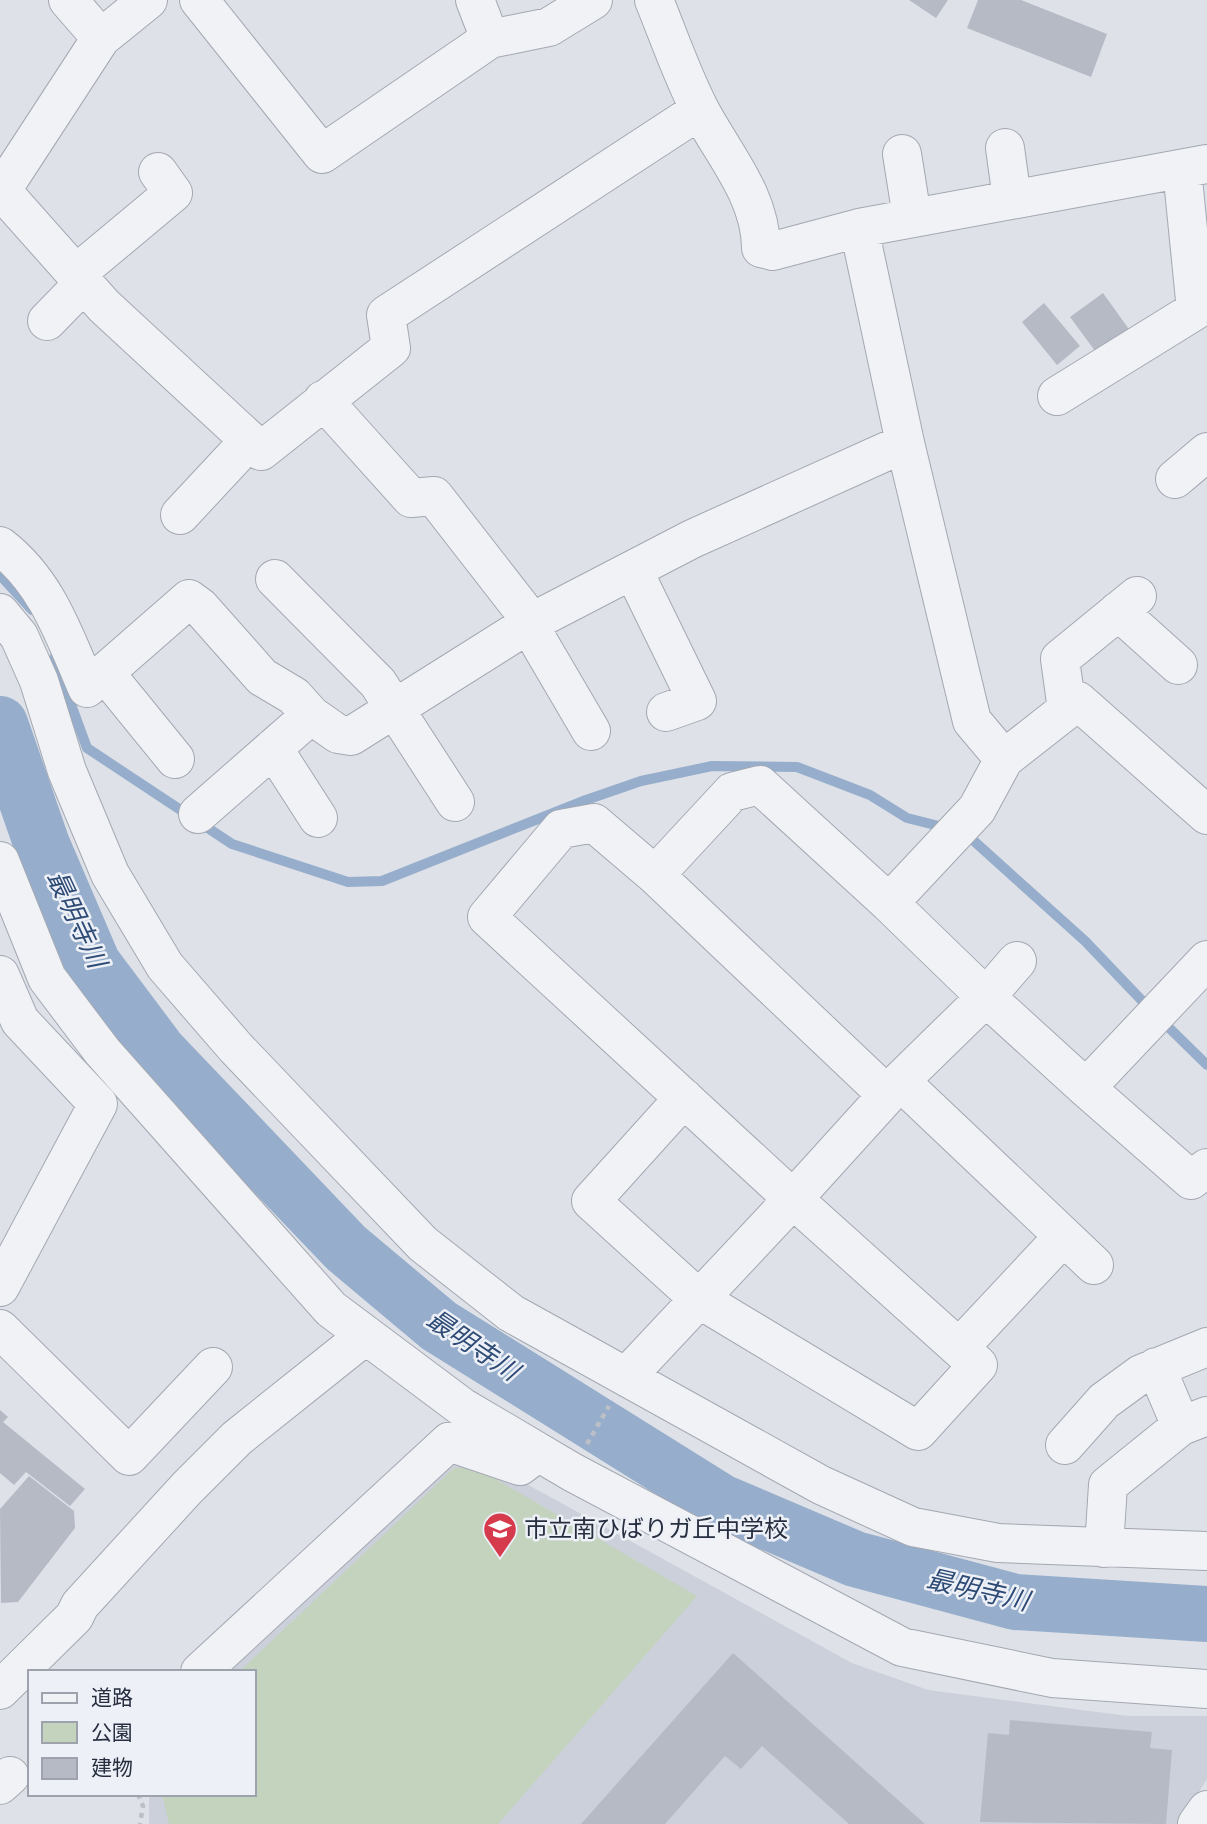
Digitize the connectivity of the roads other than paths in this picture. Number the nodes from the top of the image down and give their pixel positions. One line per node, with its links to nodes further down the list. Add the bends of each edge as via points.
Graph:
1 (68, 0): 7 (street)
2 (148, 0): 7 (street)
3 (199, 0): 8 (street, via 322,154)
4 (475, 0): 8 (street)
5 (593, 0): 8 (street, via 549,27)
6 (654, 0): 9 (street)
7 (101, 38): 14 (street)
8 (490, 39)
9 (700, 110): 17 (street, via 744,183 761,234 754,261 773,251); 21 (street, via 386,315 391,348)
10 (1005, 148): 15 (street)
11 (902, 153): 16 (street)
12 (1195, 167): 15 (street); 20 (street, via 1196,310)
13 (158, 172): 18 (street, via 173,193)
14 (1, 192): 18 (street)
15 (1012, 199): 16 (street)
16 (912, 217): 17 (street)
17 (859, 228): 24 (street)
18 (80, 278): 19 (street); 23 (street)
19 (47, 321)
20 (1057, 396)
21 (323, 400): 23 (street, via 261,451); 31 (street, via 411,498 434,496)
22 (1202, 439): 25 (street)
23 (249, 441): 26 (street)
24 (905, 443): 28 (street); 41 (street, via 972,721)
25 (1175, 479)
26 (180, 515)
27 (0, 546): 33 (street, via 21,562 47,597 86,688)
28 (633, 570): 31 (street); 34 (street)
29 (275, 579): 35 (street, via 378,683)
30 (0, 613): 69 (street, via 19,636 39,681 67,771 110,874 164,966 423,1244 511,1313)
31 (532, 622): 35 (street); 38 (street, via 533,632)
32 (1178, 665): 36 (street, via 1127,604 1060,659)
33 (105, 673): 37 (street, via 189,599 262,677 294,696); 40 (street)
34 (692, 705)
35 (395, 707): 37 (street, via 351,736 338,734); 42 (street)
36 (1067, 710): 41 (street); 44 (street, via 1078,701)
37 (311, 715): 39 (street)
38 (591, 731)
39 (273, 748): 43 (street); 45 (street)
40 (174, 758)
41 (1004, 759): 48 (street, via 977,809)
42 (455, 802)
43 (198, 814)
44 (1207, 815)
45 (318, 818)
46 (0, 862): 64 (street, via 47,978 102,1051 331,1309)
47 (655, 875): 48 (street, via 732,792 760,785); 54 (street); 56 (street, via 594,823 561,829 487,917)
48 (889, 903): 52 (street)
49 (1207, 960): 55 (street)
50 (1017, 961): 52 (street)
51 (0, 975): 53 (street)
52 (986, 997): 54 (street); 55 (street)
53 (10, 1011): 61 (street, via 98,1104)
54 (893, 1088): 58 (street); 59 (street)
55 (1086, 1088): 57 (street, via 1191,1180)
56 (684, 1098): 58 (street); 62 (street, via 591,1201)
57 (1207, 1168)
58 (793, 1199): 62 (street); 66 (street)
59 (1062, 1238): 60 (street); 66 (street)
60 (1094, 1265)
61 (0, 1287)
62 (699, 1299): 66 (street, via 918,1431 978,1365); 69 (street)
63 (0, 1329): 67 (street, via 129,1456)
64 (366, 1335): 72 (street, via 461,1407); 77 (street, via 237,1438 151,1527 74,1617)
65 (1207, 1347): 68 (street)
66 (959, 1348)
67 (214, 1367)
68 (1156, 1367): 70 (street); 71 (street, via 1104,1401)
69 (620, 1388): 73 (street, via 913,1527 998,1543)
70 (1194, 1421): 73 (street, via 1108,1485)
71 (1065, 1445)
72 (537, 1453): 75 (street, via 520,1466 449,1442); 76 (street, via 902,1647 1052,1678)
73 (1104, 1548): 74 (street)
74 (1207, 1551)
75 (202, 1670)
76 (1207, 1689)
77 (0, 1690)
78 (1207, 1810): 79 (street)
79 (1197, 1824)

